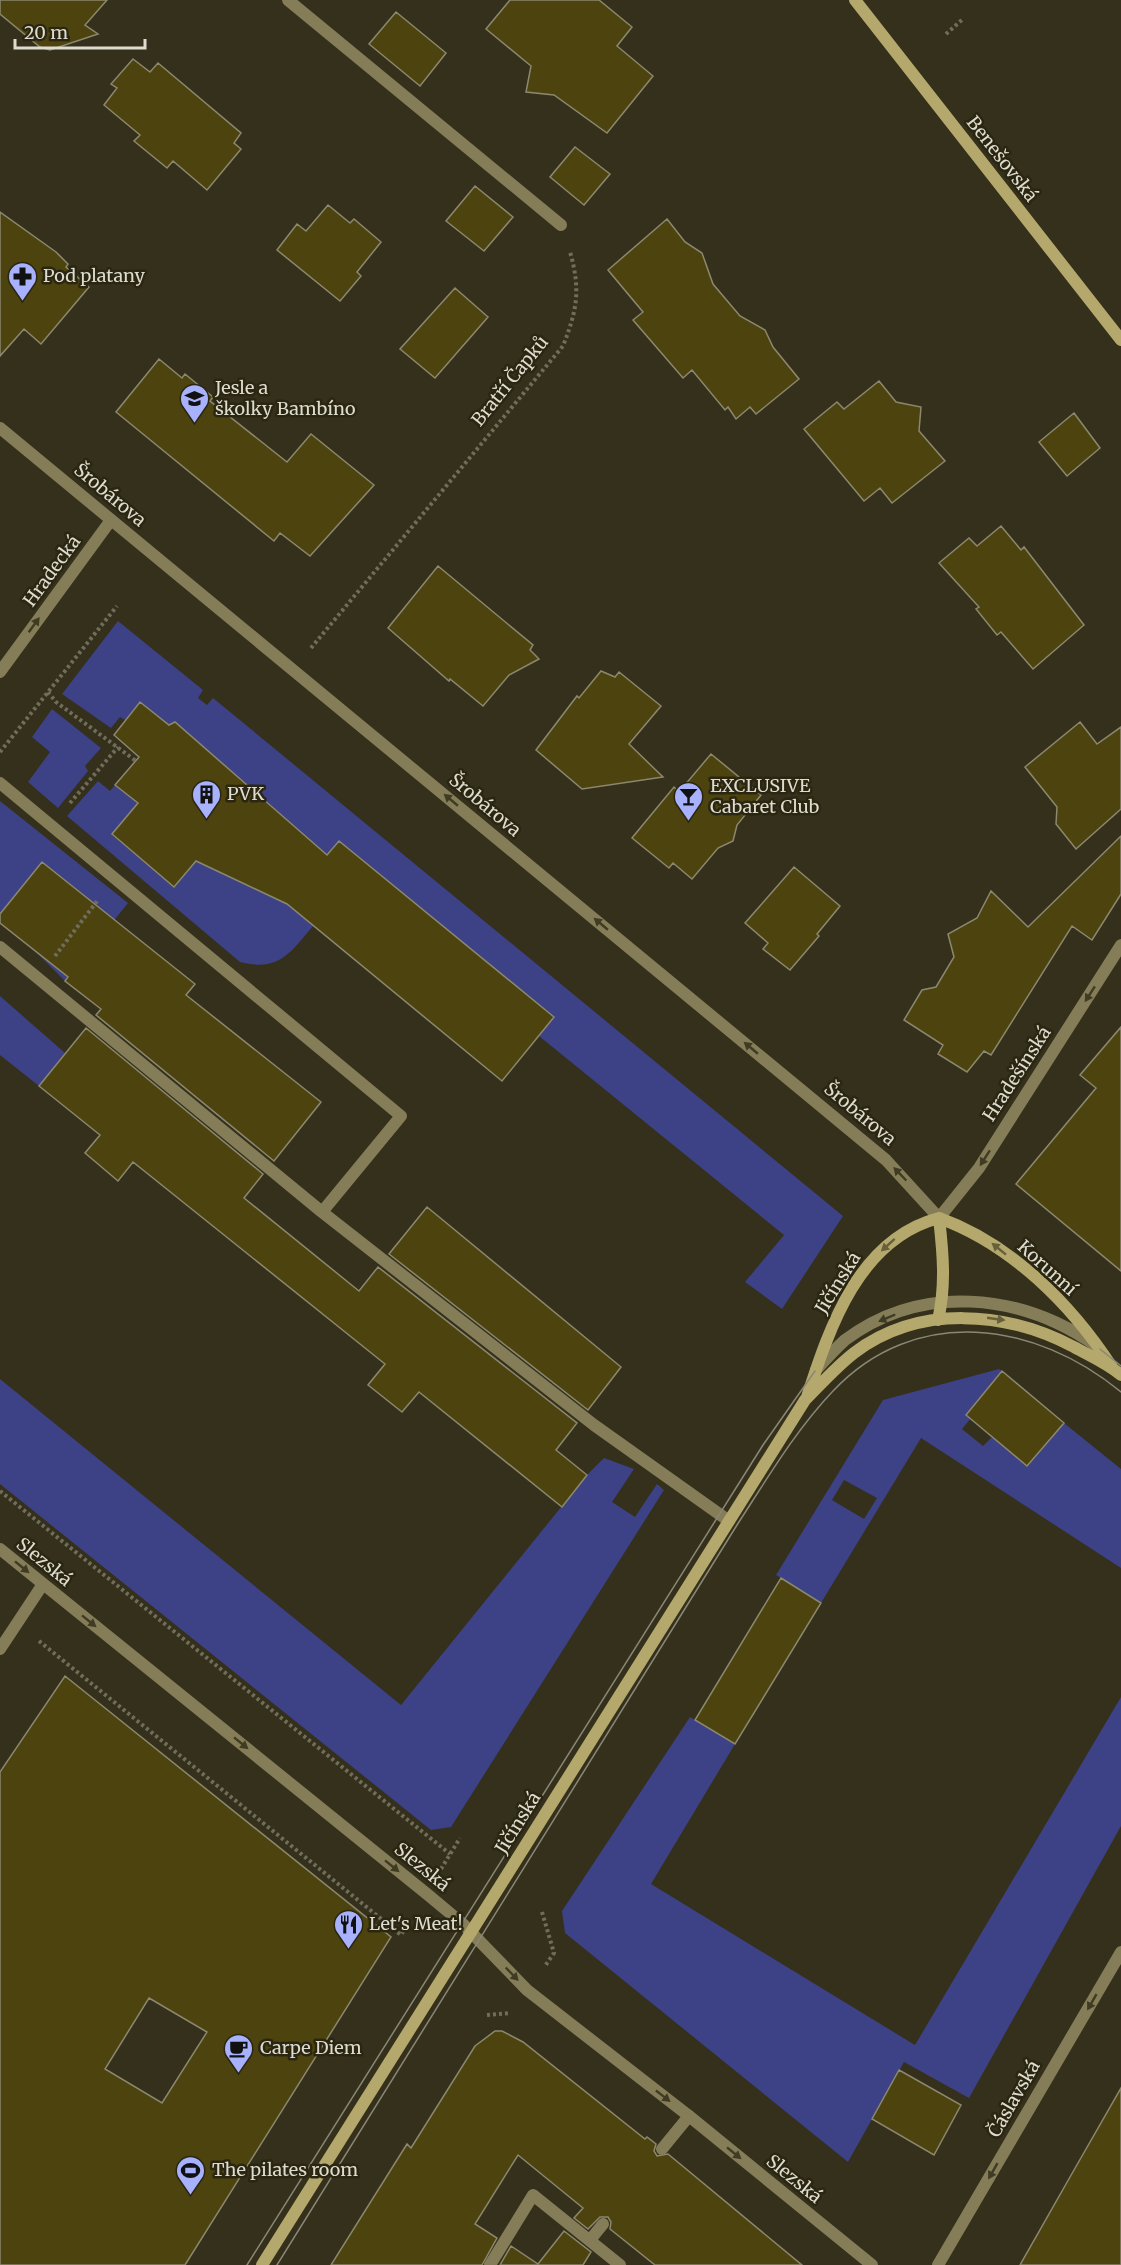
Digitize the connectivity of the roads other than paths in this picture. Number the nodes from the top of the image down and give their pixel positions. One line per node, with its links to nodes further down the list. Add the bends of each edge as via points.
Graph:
1 (288, 0): 3 (street)
2 (855, 0): 4 (street, Benešovská)
3 (561, 225)
4 (1121, 340)
5 (0, 428): 6 (street, Šrobárova)
6 (111, 520): 7 (street, Hradecká, one-way to 6); 12 (street, Šrobárova, one-way to 6, via 886,1160)
7 (0, 672)
8 (0, 783): 11 (street, via 401,1116)
9 (1121, 945): 12 (street, Hradešínská, one-way to 12, via 979,1168)
10 (0, 947): 11 (street)
11 (322, 1212): 19 (street, via 594,1425)
12 (939, 1218): 13 (street, via 944,1259); 15 (street, Korunní, one-way to 12, via 1058,1299 1026,1271 983,1237); 16 (street, Jičínská, one-way to 16, via 904,1231 869,1263 833,1323)
13 (942, 1300): 14 (street); 15 (street, via 998,1304 1026,1311 1078,1334); 16 (street, one-way to 16, via 872,1324 845,1341)
14 (938, 1320): 17 (street, Korunní, one-way to 17, via 974,1316 1011,1322 1049,1334); 18 (street, Jičínská, via 905,1328 855,1352)
15 (1100, 1349): 17 (street, Korunní)
16 (815, 1371): 18 (street, Jičínská)
17 (1117, 1372)
18 (805, 1400): 19 (street, Jičínská)
19 (729, 1521): 23 (street, Jičínská)
20 (0, 1549): 21 (street, Slezská, one-way to 21)
21 (44, 1584): 22 (street); 23 (street, Slezská, one-way to 23)
22 (0, 1649)
23 (470, 1933): 25 (street, Slezská, one-way to 25, via 527,1990); 29 (street, Jičínská)
24 (1121, 1952): 33 (street, Čáslavská, one-way to 33)
25 (689, 2116): 26 (street); 32 (street, Slezská, one-way to 32)
26 (662, 2149)
27 (603, 2224): 28 (street)
28 (590, 2240): 30 (street, via 533,2195); 31 (street)
29 (262, 2265)
30 (490, 2265)
31 (620, 2265)
32 (872, 2265)
33 (938, 2265)

